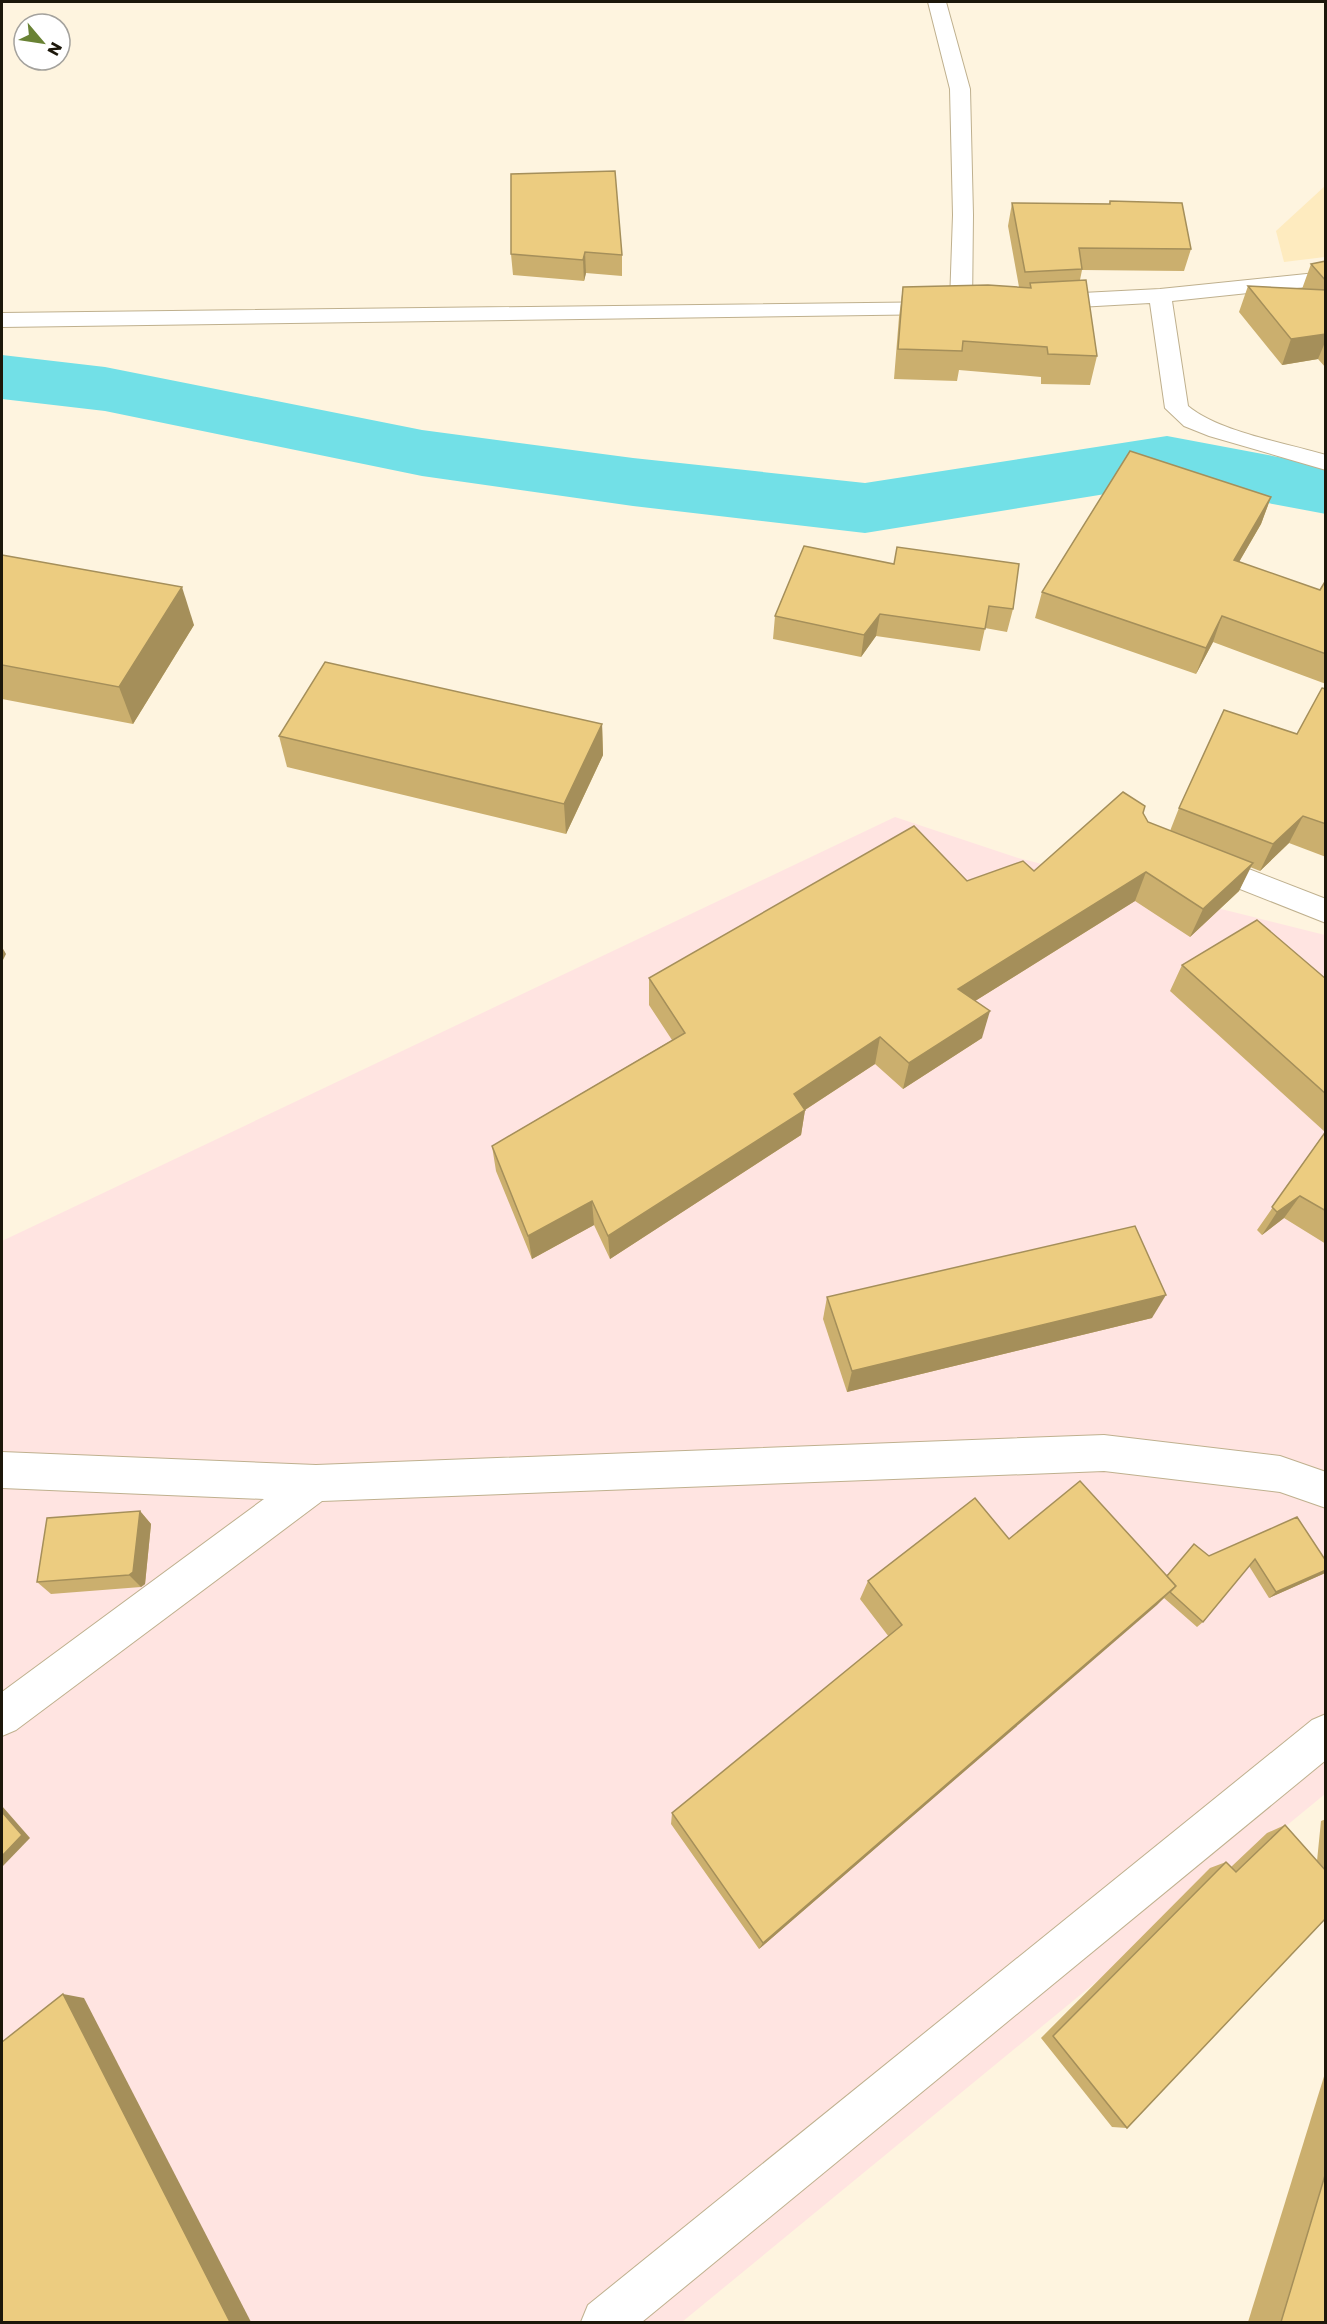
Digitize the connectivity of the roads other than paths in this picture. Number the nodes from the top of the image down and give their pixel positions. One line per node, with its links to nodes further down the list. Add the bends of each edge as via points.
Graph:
1 (937, 2): 6 (street, via 960,89)
2 (1326, 278): 3 (street)
3 (1160, 296): 4 (street); 8 (street, via 1177,408 1192,421 1217,431)
4 (1019, 304)
5 (984, 306): 6 (street)
6 (961, 307): 7 (street)
7 (2, 320)
8 (1326, 463)
9 (1181, 854): 10 (street)
10 (1326, 912)
11 (2, 1470): 12 (street)
12 (316, 1484): 13 (street, via 1104,1453 1280,1474); 14 (street)
13 (1326, 1490)
14 (2, 1716)
15 (1326, 1734): 16 (street)
16 (605, 2322)

